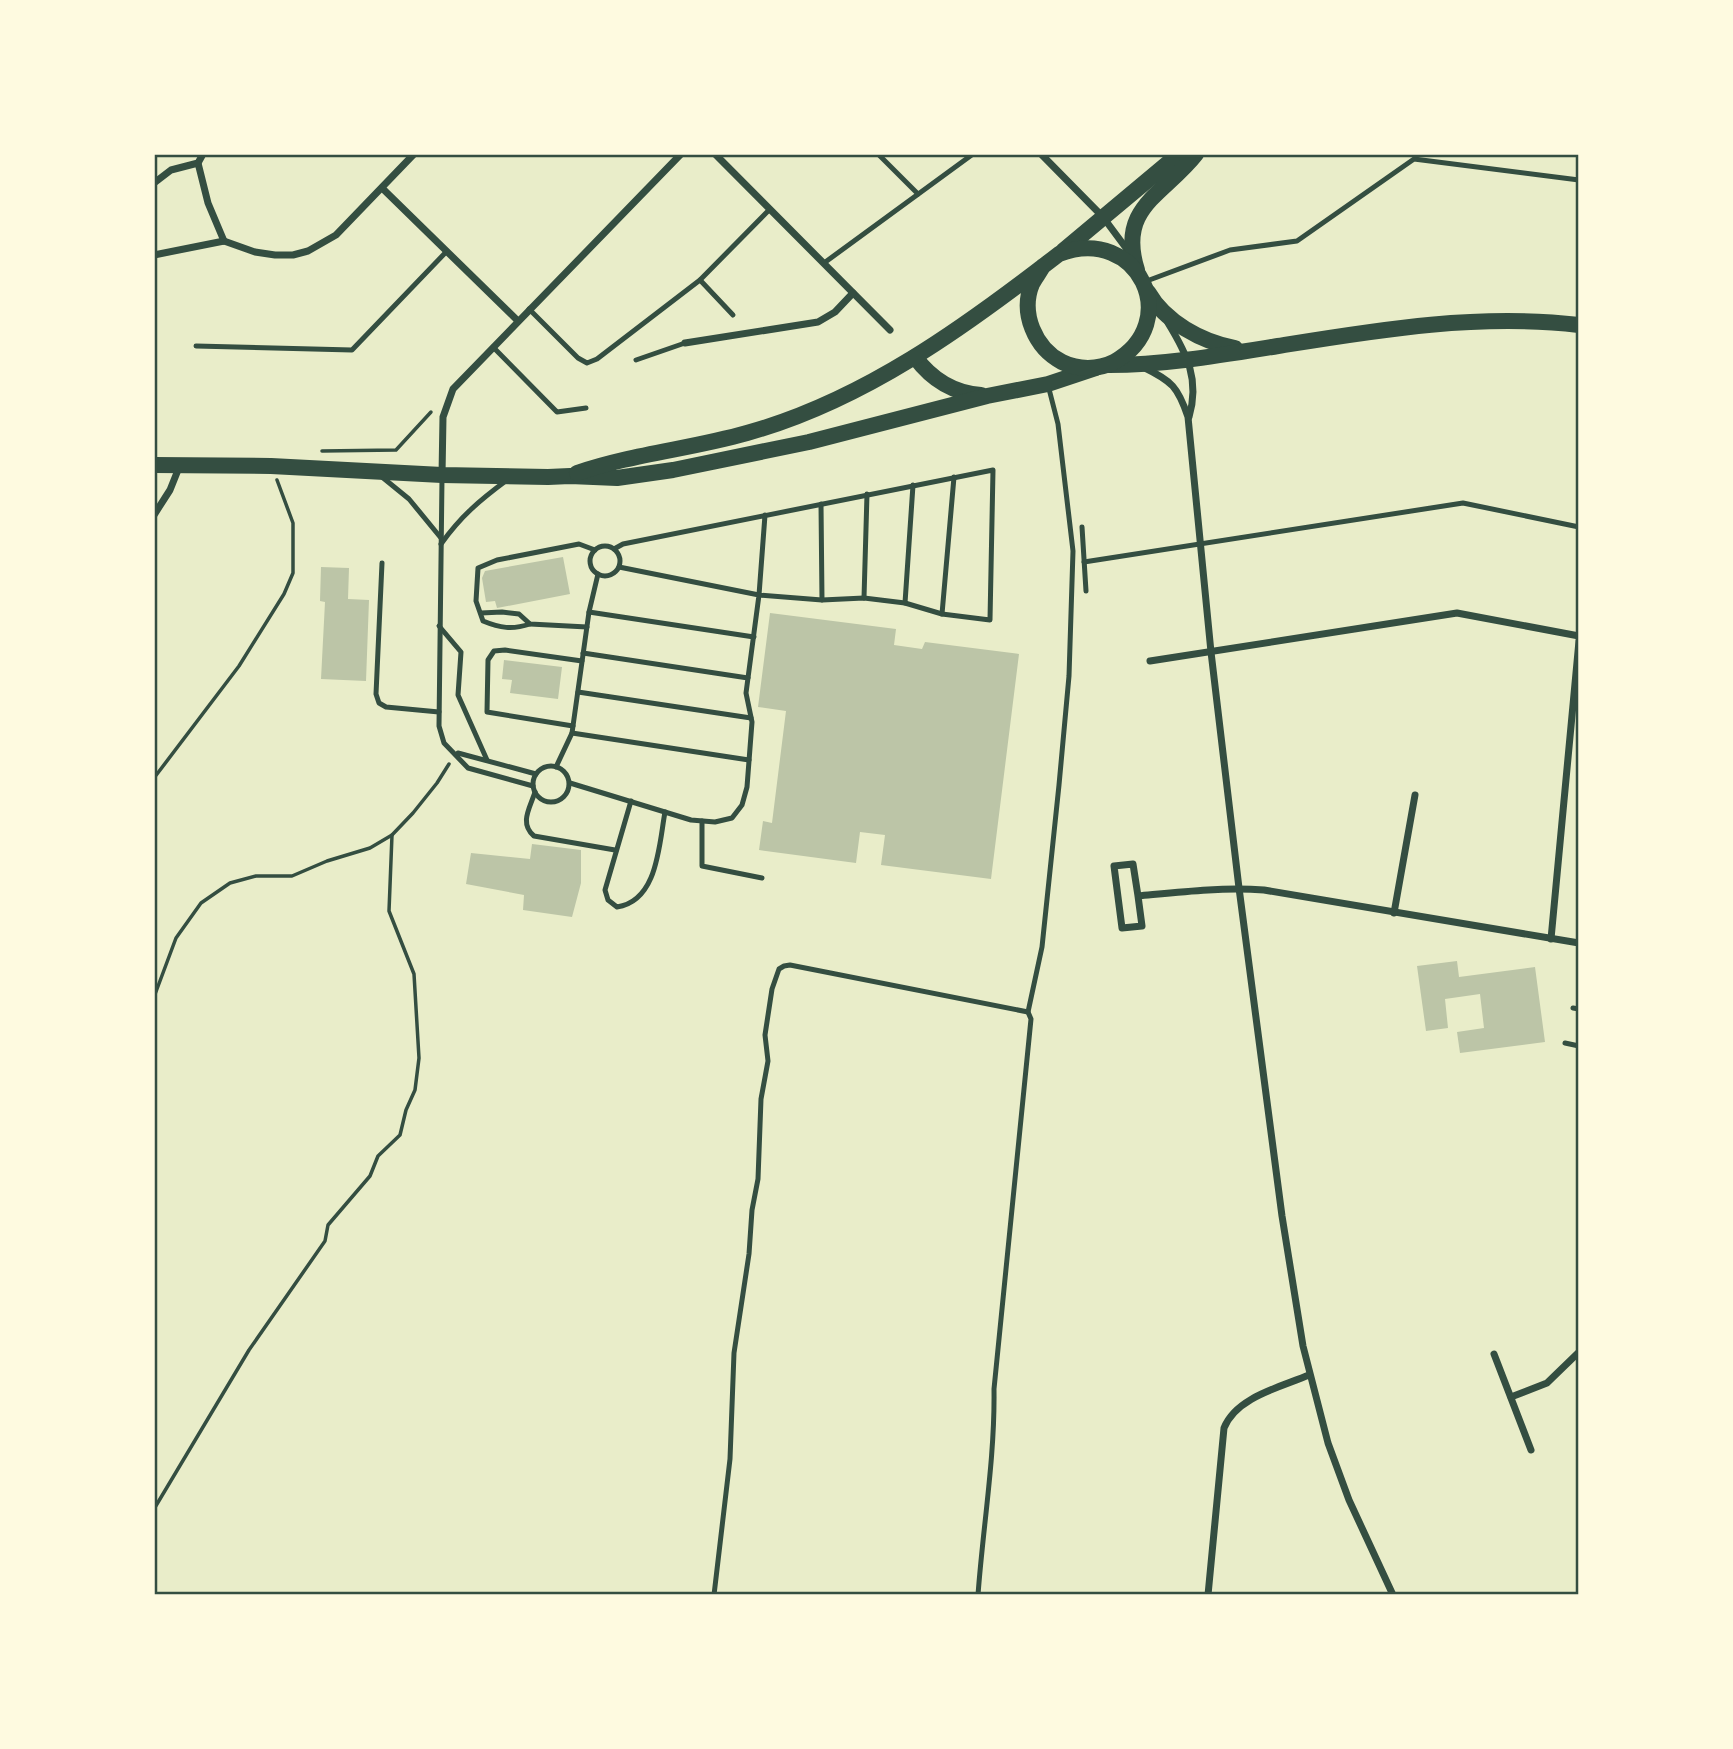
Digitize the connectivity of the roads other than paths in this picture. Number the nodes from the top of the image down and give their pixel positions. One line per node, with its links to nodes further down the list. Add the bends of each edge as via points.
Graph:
1 (203, 154): 10 (street)
2 (414, 154): 13 (street)
3 (681, 154): 28 (street)
4 (715, 154): 15 (street)
5 (878, 154): 14 (lane)
6 (972, 154): 14 (lane)
7 (1041, 154): 16 (street)
8 (1180, 154): 16 (main road)
9 (1196, 154): 21 (main road, via 1137,216)
10 (198, 163): 12 (street, via 172,170); 17 (street)
11 (1579, 180): 25 (lane, via 1413,159 1297,241 1230,250)
12 (154, 183)
13 (382, 188): 17 (street, via 336,234 308,251 275,255); 18 (street)
14 (918, 194): 22 (lane)
15 (770, 209): 22 (street); 24 (lane)
16 (1103, 217): 19 (main road); 21 (street)
17 (224, 241): 20 (street)
18 (447, 251): 30 (street); 34 (lane, via 352,350)
19 (1059, 254): 23 (main road); 25 (main road, via 1075,248 1110,251 1125,260)
20 (154, 255)
21 (1133, 256): 25 (main road)
22 (824, 263): 26 (street)
23 (1044, 266): 37 (main road); 41 (main road, via 1028,300 1034,336 1056,359 1083,368)
24 (700, 280): 28 (lane, via 587,363); 29 (lane)
25 (1143, 283): 27 (main road); 41 (main road, via 1148,310 1142,335 1126,355)
26 (853, 293): 32 (street); 33 (street, via 818,322)
27 (1156, 306): 36 (main road, via 1193,334); 39 (street)
28 (529, 309): 30 (street)
29 (733, 315)
30 (517, 321): 35 (street)
31 (1579, 325): 36 (main road, via 1411,326)
32 (890, 330)
33 (685, 343): 38 (lane)
34 (196, 346)
35 (493, 346): 44 (lane, via 557,412); 49 (street, via 453,389 443,417)
36 (1251, 351): 39 (main road)
37 (915, 357): 43 (main road, via 926,372 948,387); 51 (main road, via 808,413 747,433 606,463)
38 (636, 360)
39 (1187, 360): 40 (main road); 45 (street, via 1194,400)
40 (1139, 365): 41 (main road); 45 (street, via 1166,378 1180,392)
41 (1102, 366): 42 (main road)
42 (1048, 384): 43 (main road); 109 (lane, via 1058,424 1073,551 1069,676 1056,812 1042,947)
43 (987, 396): 51 (main road, via 809,442 673,470 617,478)
44 (586, 408)
45 (1188, 417): 61 (street)
46 (180, 464): 47 (main road); 48 (main road); 56 (street)
47 (154, 465)
48 (374, 471): 49 (main road); 60 (lane, via 409,499)
49 (442, 475): 50 (main road); 60 (lane)
50 (512, 476): 51 (main road); 60 (lane, via 471,507)
51 (570, 476)
52 (954, 477): 53 (lane); 75 (lane); 75 (lane, via 993,470 990,620)
53 (913, 485): 54 (lane); 72 (lane)
54 (867, 494): 55 (lane); 70 (lane)
55 (821, 504): 57 (lane); 71 (lane)
56 (154, 515)
57 (765, 515): 62 (lane); 69 (lane)
58 (1082, 527): 64 (lane)
59 (1579, 527): 61 (lane, via 1463,503)
60 (441, 541): 77 (lane)
61 (1200, 544): 64 (lane); 82 (street)
62 (614, 549): 63 (lane, via 604,546); 66 (lane)
63 (595, 550): 67 (lane, via 590,563); 74 (lane, via 579,544 478,568 476,601)
64 (1084, 562): 68 (lane)
65 (382, 564): 88 (lane, via 379,703)
66 (618, 567): 67 (lane, via 612,574); 69 (lane)
67 (598, 574): 73 (lane)
68 (1086, 591)
69 (759, 594): 71 (lane); 80 (lane)
70 (864, 598): 71 (lane); 72 (lane)
71 (822, 600)
72 (905, 603): 75 (lane)
73 (589, 612): 78 (lane); 80 (lane)
74 (481, 613): 76 (lane, via 519,614); 76 (lane, via 483,621 499,628)
75 (942, 614)
76 (530, 624): 78 (lane)
77 (439, 626): 88 (lane); 92 (lane, via 461,652 458,695)
78 (587, 627): 83 (lane)
79 (1579, 636): 82 (street, via 1457,612)
80 (754, 637): 86 (lane)
81 (1579, 641): 107 (street)
82 (1211, 652): 85 (street); 104 (street)
83 (583, 653): 84 (lane); 86 (lane)
84 (582, 660): 87 (lane); 90 (lane, via 505,650 494,651 488,660 487,712)
85 (1150, 661)
86 (748, 678): 89 (lane)
87 (578, 692): 89 (lane); 90 (lane)
88 (439, 712): 91 (lane, via 444,743)
89 (751, 718): 93 (lane)
90 (573, 730): 93 (lane); 94 (lane)
91 (456, 753): 92 (lane); 97 (lane, via 468,768)
92 (487, 760): 95 (lane)
93 (749, 760): 101 (lane, via 742,805 732,818)
94 (556, 766): 95 (lane, via 546,766); 96 (lane)
95 (536, 774): 97 (lane)
96 (570, 783): 97 (lane, via 565,796 554,802 541,799); 99 (lane)
97 (534, 789): 102 (lane, via 525,822 534,836)
98 (1415, 795): 106 (street)
99 (631, 801): 100 (lane); 102 (lane)
100 (665, 812): 101 (lane); 102 (lane, via 653,876 631,905 617,906 608,900 605,890)
101 (702, 821): 103 (lane, via 702,866)
102 (615, 850)
103 (762, 878)
104 (1239, 888): 105 (street); 106 (street); 114 (street, via 1282,1216)
105 (1138, 896): 105 (street, via 1142,926 1122,928 1114,866 1133,864)
106 (1394, 913): 107 (street)
107 (1551, 939): 108 (street)
108 (1579, 943)
109 (1028, 1012): 117 (lane, via 790,965 779,969 765,1035 768,1061 761,1099 758,1179 734,1353 730,1459); 118 (lane, via 1031,1020)
110 (1565, 1043): 111 (lane)
111 (1579, 1046)
112 (1579, 1352): 115 (street, via 1547,1382)
113 (1494, 1354): 115 (street)
114 (1309, 1375): 119 (street, via 1247,1402 1228,1419); 120 (street, via 1349,1500)
115 (1511, 1397): 116 (street)
116 (1531, 1450)
117 (714, 1595)
118 (978, 1595)
119 (1208, 1595)
120 (1393, 1595)

